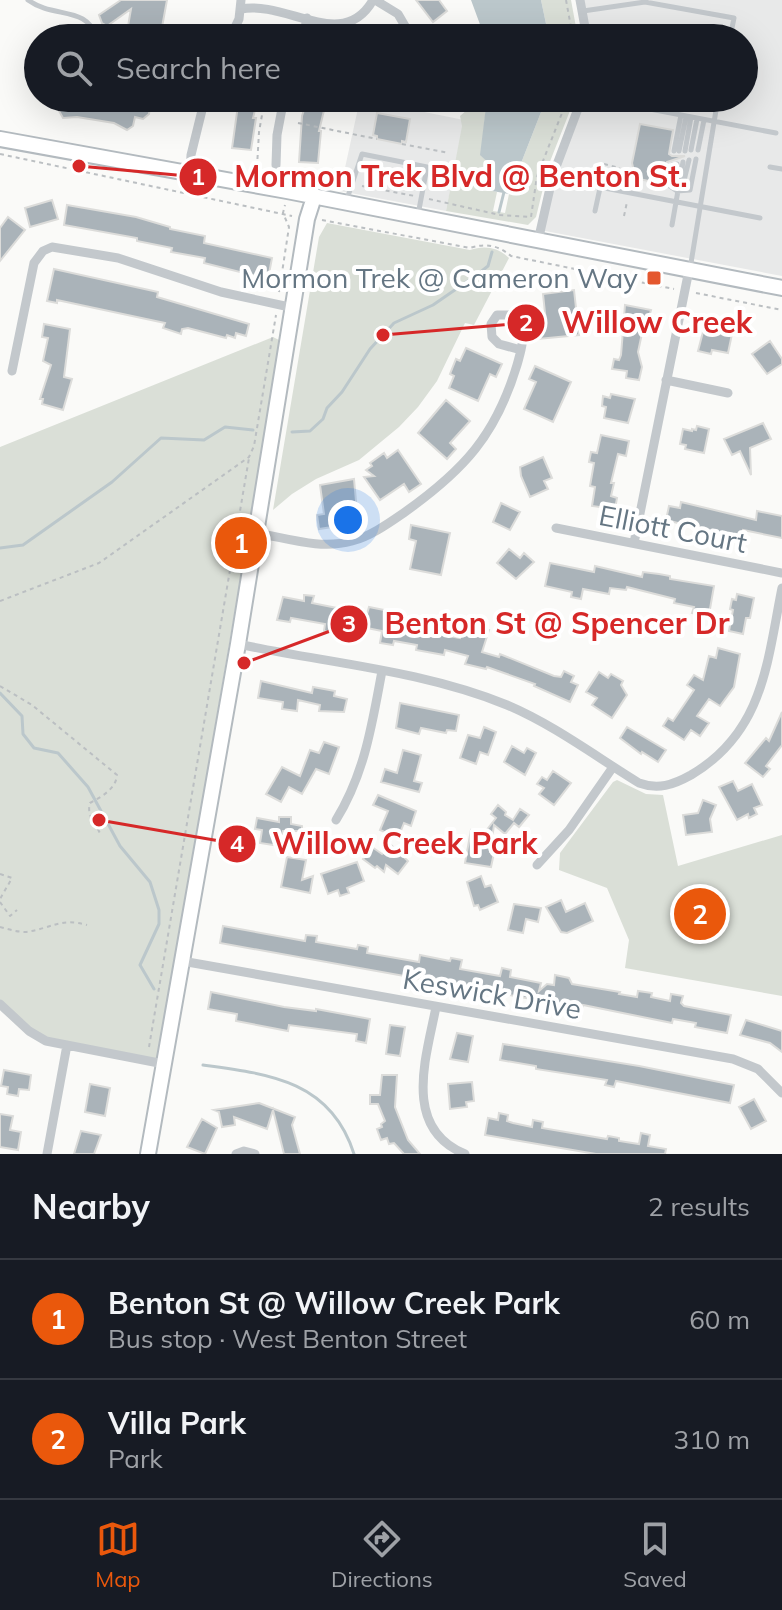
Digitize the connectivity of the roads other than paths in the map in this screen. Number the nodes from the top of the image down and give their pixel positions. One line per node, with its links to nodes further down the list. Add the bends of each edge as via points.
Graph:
1 (28, 0): 9 (lane, via 42,10 79,16)
2 (374, 0): 13 (street, via 360,16); 14 (street, via 398,14)
3 (580, 0): 7 (street)
4 (645, 1): 7 (lane); 16 (lane, via 734,18)
5 (267, 3): 6 (street); 8 (street)
6 (241, 4): 10 (street)
7 (582, 11): 15 (street)
8 (307, 18): 11 (street); 12 (street)
9 (90, 24)
10 (235, 24)
11 (306, 24)
12 (323, 24)
13 (334, 24)
14 (404, 24)
15 (584, 24)
16 (733, 24)
17 (202, 112): 31 (street)
18 (281, 112): 28 (street)
19 (577, 112): 32 (street)
20 (662, 112): 22 (lane)
21 (716, 112): 23 (lane)
22 (692, 118): 23 (lane); 26 (lane); 26 (lane); 26 (lane)
23 (714, 122): 24 (lane); 38 (lane)
24 (776, 133)
25 (0, 139): 31 (street)
26 (686, 150)
27 (683, 162): 34 (lane); 34 (lane, via 668,185); 34 (lane, via 690,190)
28 (276, 165)
29 (770, 167): 30 (lane)
30 (782, 169)
31 (190, 174): 35 (street)
32 (552, 178): 33 (lane); 43 (street)
33 (600, 188): 36 (lane); 39 (lane)
34 (677, 191): 36 (lane)
35 (314, 197): 37 (street); 46 (street)
36 (677, 203): 38 (lane); 42 (lane)
37 (346, 204): 40 (street); 40 (lane, via 362,154 427,167)
38 (701, 207): 41 (lane); 44 (lane)
39 (595, 211)
40 (418, 217): 43 (street)
41 (760, 218)
42 (672, 225)
43 (538, 241): 44 (street)
44 (689, 270): 45 (street); 49 (street)
45 (782, 288)
46 (294, 308): 48 (street, via 221,292 118,258 52,247 34,263); 52 (street)
47 (521, 350): 52 (street, via 484,439 454,475 408,510 369,535 335,544)
48 (12, 371)
49 (666, 380): 50 (street); 53 (street)
50 (728, 393)
51 (556, 528): 53 (street, Elliott Court)
52 (256, 533): 56 (street)
53 (634, 543): 54 (street, Elliott Court)
54 (782, 573)
55 (782, 588): 58 (street, via 756,705 733,740 701,769 666,786 650,787)
56 (238, 644): 57 (street); 61 (street)
57 (382, 671): 58 (street, via 511,707); 59 (street, via 365,758)
58 (613, 767): 60 (street)
59 (336, 820)
60 (537, 865)
61 (182, 961): 63 (street, Keswick Drive); 65 (street)
62 (0, 1004): 64 (street, via 37,1037)
63 (436, 1007): 66 (street, Keswick Drive, via 733,1059 758,1069); 71 (street, via 423,1103 435,1131)
64 (67, 1045): 65 (street); 67 (street)
65 (164, 1064): 68 (street)
66 (782, 1093)
67 (47, 1154)
68 (148, 1154)
69 (236, 1154): 70 (street)
70 (255, 1154)
71 (465, 1154)

